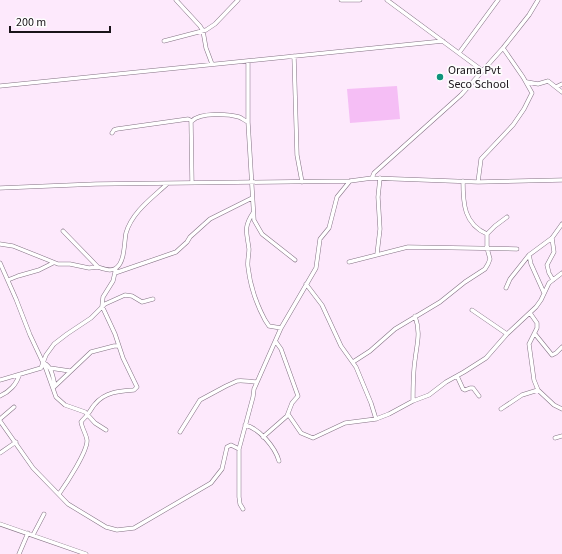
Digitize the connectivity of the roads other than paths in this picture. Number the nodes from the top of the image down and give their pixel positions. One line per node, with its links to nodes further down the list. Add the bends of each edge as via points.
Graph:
1 (176, 0): 8 (street, via 196,20)
2 (238, 0): 8 (street, via 215,24)
3 (341, 0): 4 (street)
4 (360, 0)
5 (388, 0): 10 (street)
6 (498, 0): 12 (street)
7 (538, 0): 11 (street)
8 (202, 32): 9 (street); 15 (street)
9 (164, 41)
10 (443, 41): 12 (street); 13 (street)
11 (503, 48): 16 (street); 17 (street)
12 (460, 53): 16 (street)
13 (294, 56): 14 (street); 31 (street, via 297,155)
14 (248, 61): 15 (street); 23 (street)
15 (212, 64): 19 (street)
16 (483, 71): 25 (street, via 453,103 374,173)
17 (526, 81): 20 (street, via 538,84 548,81); 32 (street, via 531,96 513,125 481,159)
18 (562, 84): 20 (street)
19 (0, 86)
20 (556, 87): 21 (street)
21 (562, 92)
22 (191, 121): 23 (street, via 200,116 219,115 240,118); 24 (street, via 188,119 115,129); 33 (street)
23 (248, 122): 30 (street)
24 (112, 133)
25 (372, 178): 26 (street); 28 (street)
26 (380, 178): 29 (street); 46 (street, via 380,229)
27 (562, 180): 32 (street)
28 (350, 181): 31 (street); 58 (street, via 338,197 329,228 319,241 316,268)
29 (464, 181): 32 (street); 41 (street, via 464,202 468,217 473,225)
30 (252, 182): 31 (street); 33 (street); 36 (street)
31 (302, 182)
32 (478, 182)
33 (192, 183): 34 (street)
34 (168, 184): 35 (street); 53 (street, via 132,220 126,235 123,255)
35 (0, 188)
36 (252, 198): 37 (street); 54 (street, via 210,219 173,253)
37 (253, 214): 48 (street, via 259,230); 66 (street, via 247,223 246,232 249,276 265,320 269,326)
38 (506, 217): 41 (street)
39 (562, 226): 42 (street)
40 (63, 231): 52 (street)
41 (487, 234): 44 (street)
42 (552, 238): 47 (street); 57 (street, via 554,252 547,265)
43 (0, 244): 51 (street, via 13,246)
44 (487, 248): 45 (street); 46 (street, via 414,247); 65 (street, via 490,259 485,269 440,302)
45 (517, 249)
46 (377, 254): 49 (street)
47 (529, 255): 59 (street); 60 (street)
48 (295, 260)
49 (350, 262)
50 (0, 263): 56 (street)
51 (53, 263): 52 (street, via 89,268); 56 (street)
52 (98, 266): 53 (street, via 109,270)
53 (116, 268): 54 (street)
54 (115, 273): 62 (street)
55 (562, 274): 57 (street)
56 (8, 280): 72 (street)
57 (553, 280): 60 (street)
58 (306, 284): 66 (street); 73 (street, via 322,305 337,338)
59 (506, 288)
60 (544, 293): 64 (street)
61 (153, 299): 62 (street, via 142,302 124,295)
62 (102, 306): 70 (street); 72 (street, via 54,344)
63 (472, 310): 67 (street)
64 (530, 313): 67 (street); 68 (street, via 537,323)
65 (415, 316): 73 (street, via 395,329 370,352); 84 (street, via 419,337 414,360)
66 (282, 328): 69 (street)
67 (507, 334): 77 (street, via 488,357)
68 (535, 334): 71 (street, via 552,355); 81 (street, via 529,348)
69 (276, 342): 79 (street); 88 (street, via 298,395)
70 (119, 346): 75 (street, via 91,352); 89 (street, via 137,388 115,391 95,403)
71 (562, 347)
72 (43, 362): 74 (street); 76 (street, via 41,368); 80 (street)
73 (353, 362): 90 (street, via 372,403)
74 (50, 368): 75 (street); 80 (street)
75 (70, 371): 80 (street)
76 (19, 375): 78 (street); 82 (street, via 16,382)
77 (456, 376): 83 (street, via 463,389 472,388); 84 (street, via 429,395)
78 (0, 380)
79 (257, 382): 92 (street); 94 (street, via 237,381 203,398)
80 (54, 387): 89 (street, via 56,397 60,401 82,410)
81 (538, 390): 86 (street); 87 (street, via 522,395)
82 (0, 396)
83 (479, 396)
84 (413, 401): 90 (street)
85 (14, 407): 91 (street)
86 (562, 409)
87 (501, 410)
88 (288, 414): 90 (street, via 301,433 313,438 345,423); 96 (street)
89 (87, 415): 93 (street); 102 (street, via 81,422 87,439 86,444 76,468)
90 (376, 419)
91 (0, 420): 98 (street)
92 (245, 424): 96 (street, via 254,428); 99 (street)
93 (106, 430)
94 (180, 432)
95 (562, 436): 97 (street)
96 (263, 437): 101 (street, via 276,452)
97 (555, 438)
98 (16, 442): 100 (street); 102 (street, via 37,472)
99 (239, 449): 102 (street, via 231,445 227,447 222,469 211,484 132,529 117,530 106,527 72,507); 103 (street, via 239,497)
100 (0, 454)
101 (279, 461)
102 (59, 494)
103 (243, 509)
104 (44, 514): 107 (street)
105 (0, 524): 106 (street)
106 (28, 533): 107 (street); 108 (street)
107 (33, 535): 109 (street)
108 (20, 554)
109 (86, 554)

